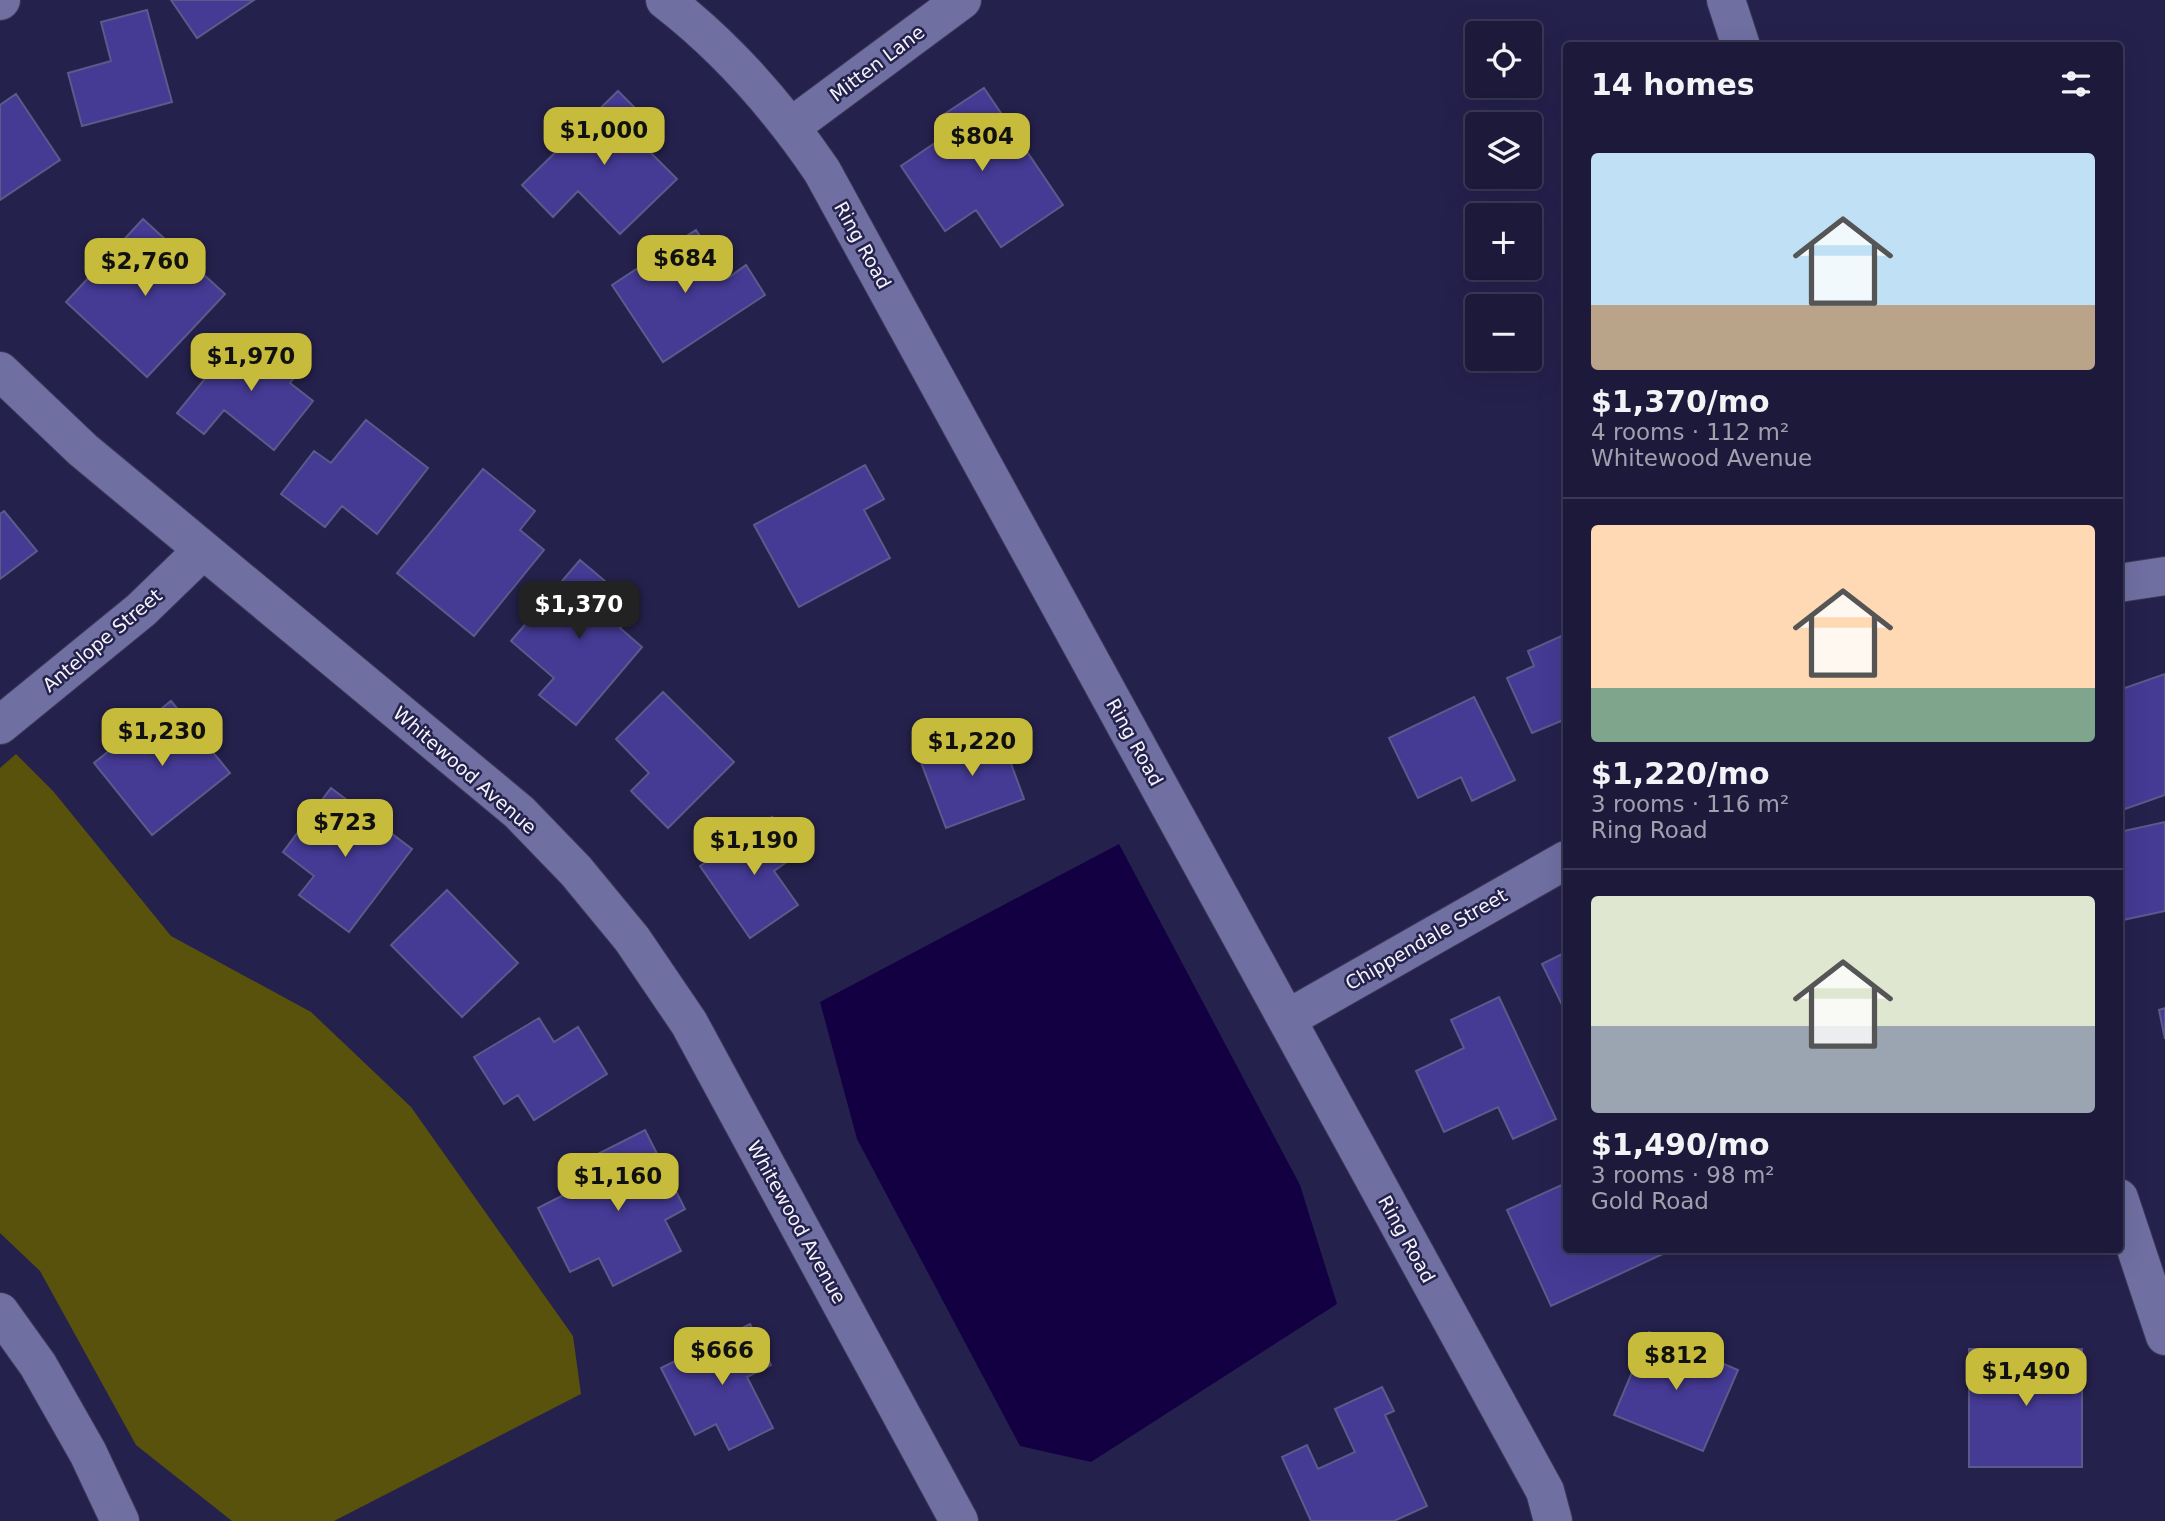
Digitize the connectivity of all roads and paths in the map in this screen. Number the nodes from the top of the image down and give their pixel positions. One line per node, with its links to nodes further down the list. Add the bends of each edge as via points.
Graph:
1 (665, 0): 5 (street, Ring Road, via 743,70)
2 (962, 0): 5 (street, Mitten Lane)
3 (1726, 0): 4 (street)
4 (1740, 42)
5 (792, 126): 12 (street, Ring Road, via 822,170)
6 (0, 371): 7 (street, Whitewood Avenue, via 83,450)
7 (202, 551): 10 (street, Antelope Street, via 142,610); 17 (street, Whitewood Avenue, via 519,812 632,939 689,1023)
8 (2165, 576): 9 (street)
9 (2123, 582)
10 (0, 725)
11 (1563, 862): 12 (street, Chippendale Street)
12 (1287, 1019): 18 (street, Ring Road, via 1545,1491)
13 (2123, 1210): 15 (street)
14 (0, 1312): 16 (street, via 38,1365)
15 (2165, 1336)
16 (120, 1521)
17 (959, 1521)
18 (1553, 1521)

